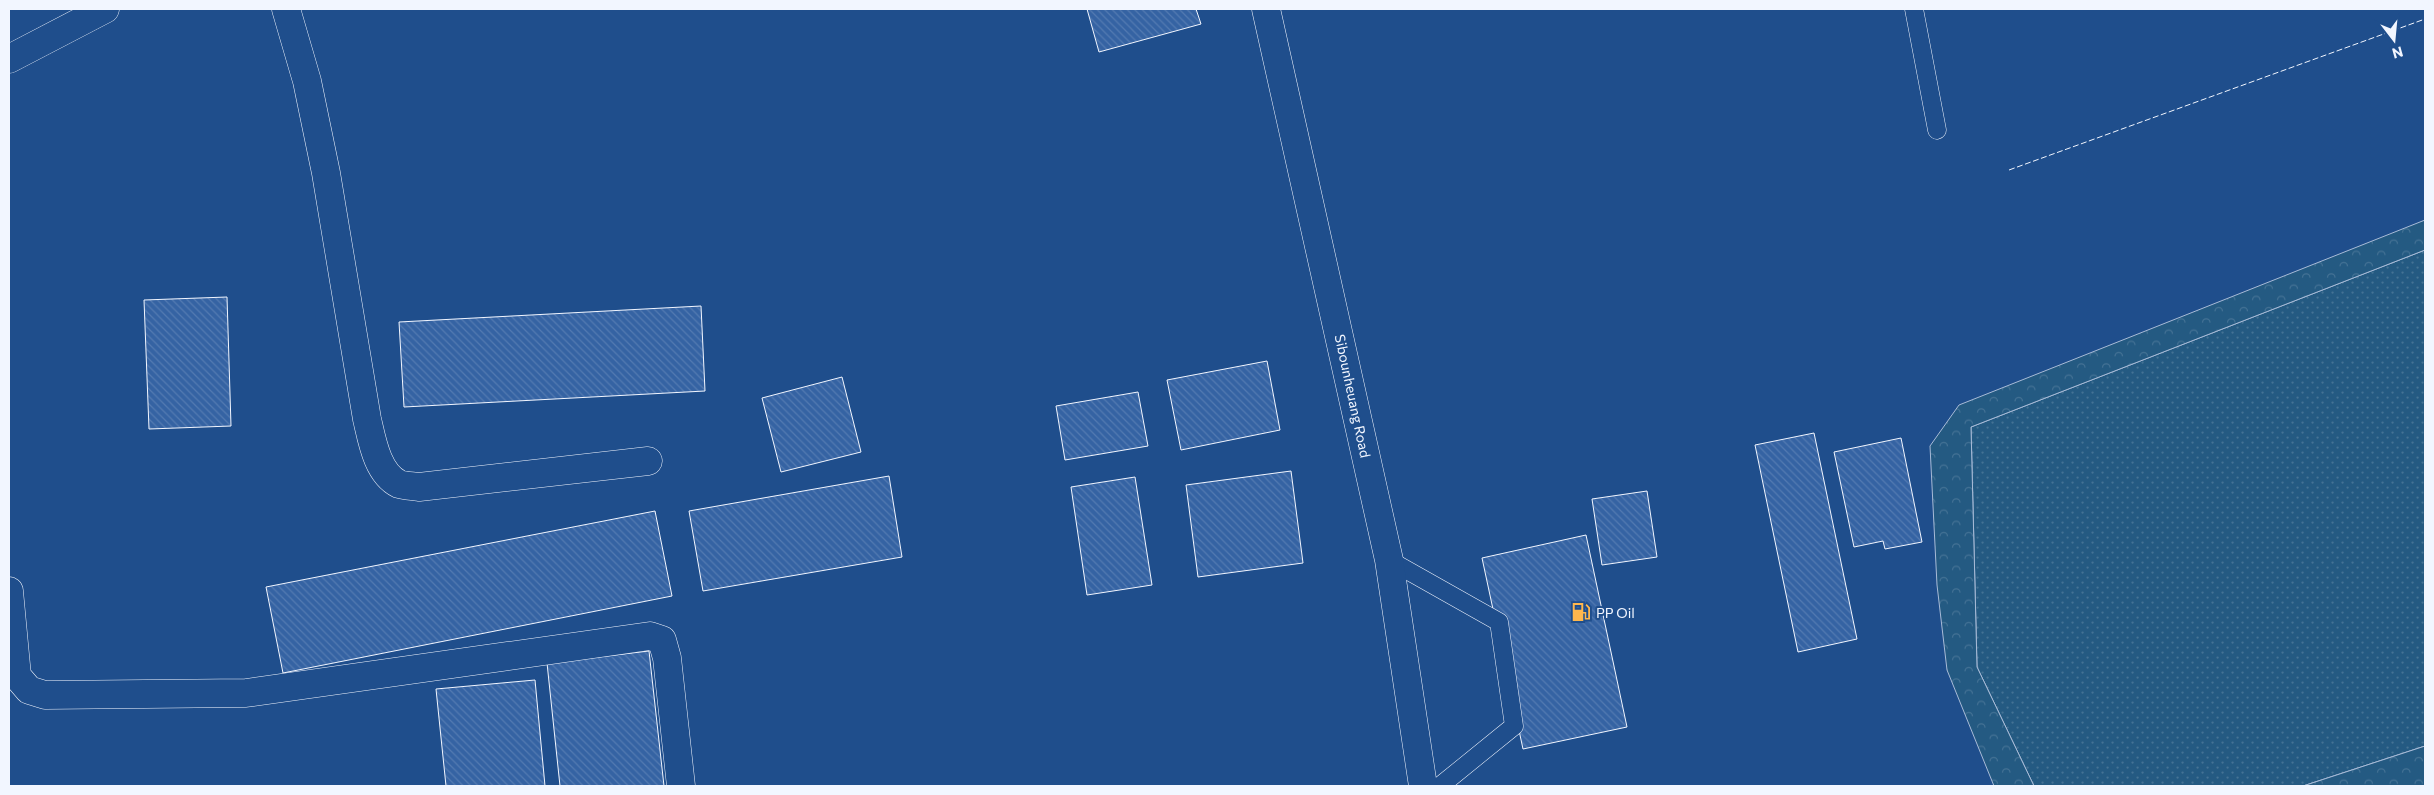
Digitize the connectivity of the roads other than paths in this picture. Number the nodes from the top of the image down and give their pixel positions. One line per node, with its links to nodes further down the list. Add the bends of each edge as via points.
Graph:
1 (105, 9): 5 (street)
2 (286, 9): 7 (street, via 307,81 326,173 367,419 384,470 399,484 419,487)
3 (1266, 9): 8 (street, Sibounheuang Road)
4 (1914, 9): 6 (lane)
5 (9, 59)
6 (1937, 130)
7 (648, 461)
8 (1389, 560): 11 (street, Sibounheuang Road); 12 (lane, via 1499,622 1514,726)
9 (9, 591): 10 (street, via 17,676 29,690 45,695 246,693 650,636 662,640 667,658)
10 (681, 786)
11 (1423, 786)
12 (1440, 786)

